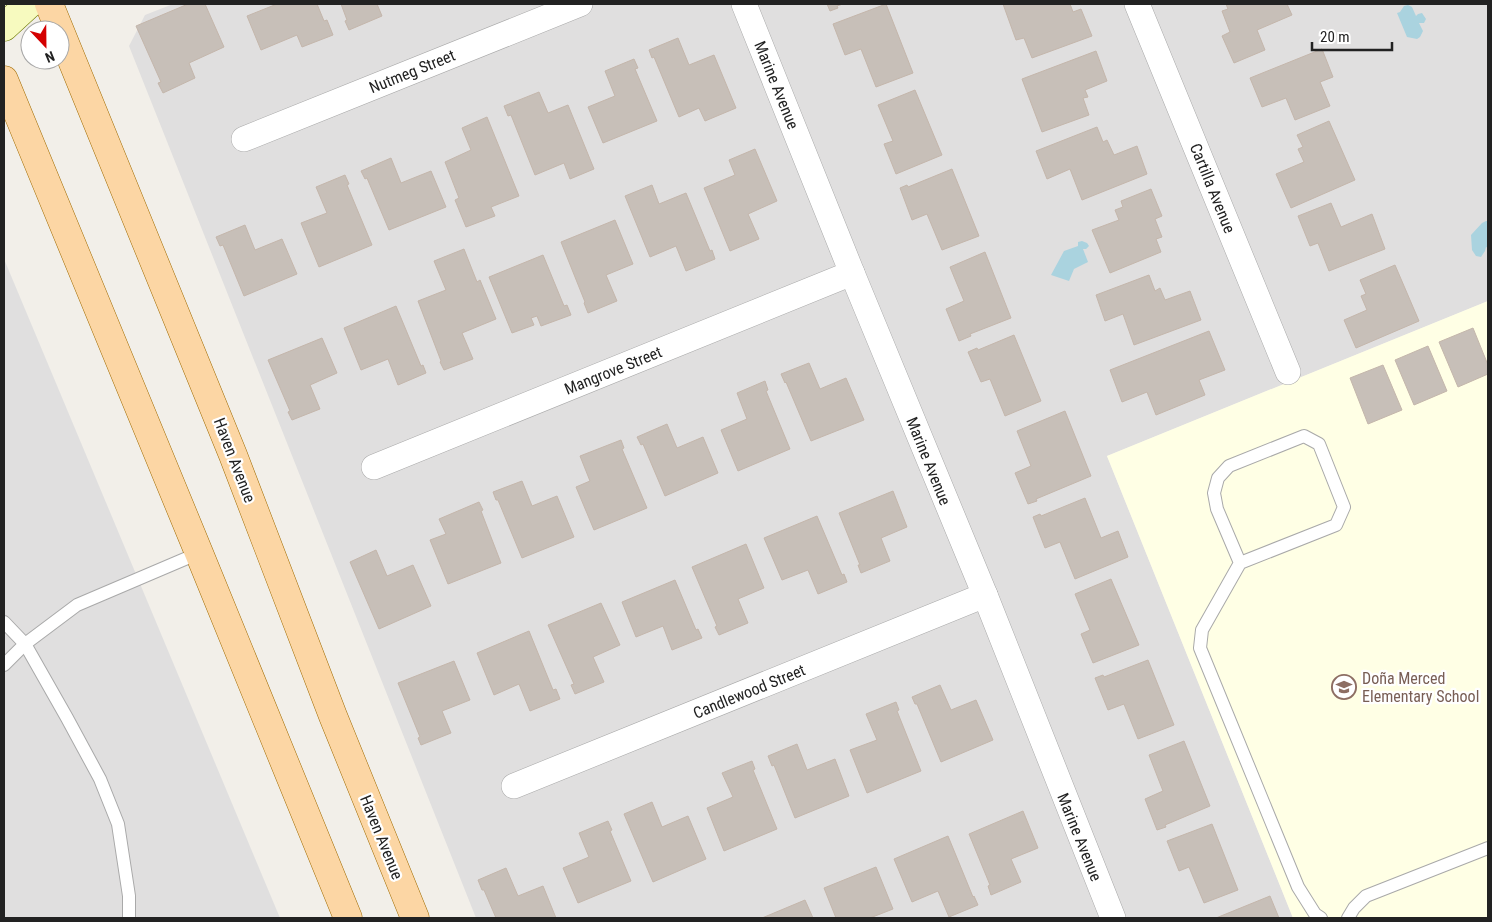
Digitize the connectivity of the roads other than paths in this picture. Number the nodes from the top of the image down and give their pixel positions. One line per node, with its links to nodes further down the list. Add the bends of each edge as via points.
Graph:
1 (29, 4): 6 (main road)
2 (49, 4): 23 (main road, Haven Avenue, via 234,454 333,716)
3 (580, 4): 8 (street, Nutmeg Street)
4 (744, 4): 9 (street, Marine Avenue)
5 (1137, 4): 10 (street, Cartilla Avenue)
6 (4, 27)
7 (4, 80): 12 (main road)
8 (244, 139)
9 (852, 273): 11 (street, Mangrove Street); 14 (street, Marine Avenue)
10 (1288, 372)
11 (374, 467)
12 (200, 553): 16 (lane, via 77,605); 22 (main road)
13 (1240, 563): 13 (lane, via 1336,524 1344,507 1319,444 1304,436 1229,466 1218,478 1214,493 1217,509); 24 (lane, via 1202,630 1200,648 1298,887)
14 (985, 595): 18 (street, Candlewood Street); 20 (street, Marine Avenue)
15 (4, 622): 16 (lane)
16 (25, 644): 17 (lane); 21 (lane, via 68,718 118,824 129,896)
17 (4, 665)
18 (514, 786)
19 (1488, 848): 25 (lane, via 1366,896)
20 (1108, 917)
21 (129, 918)
22 (348, 918)
23 (415, 918)
24 (1321, 918)
25 (1348, 918)

